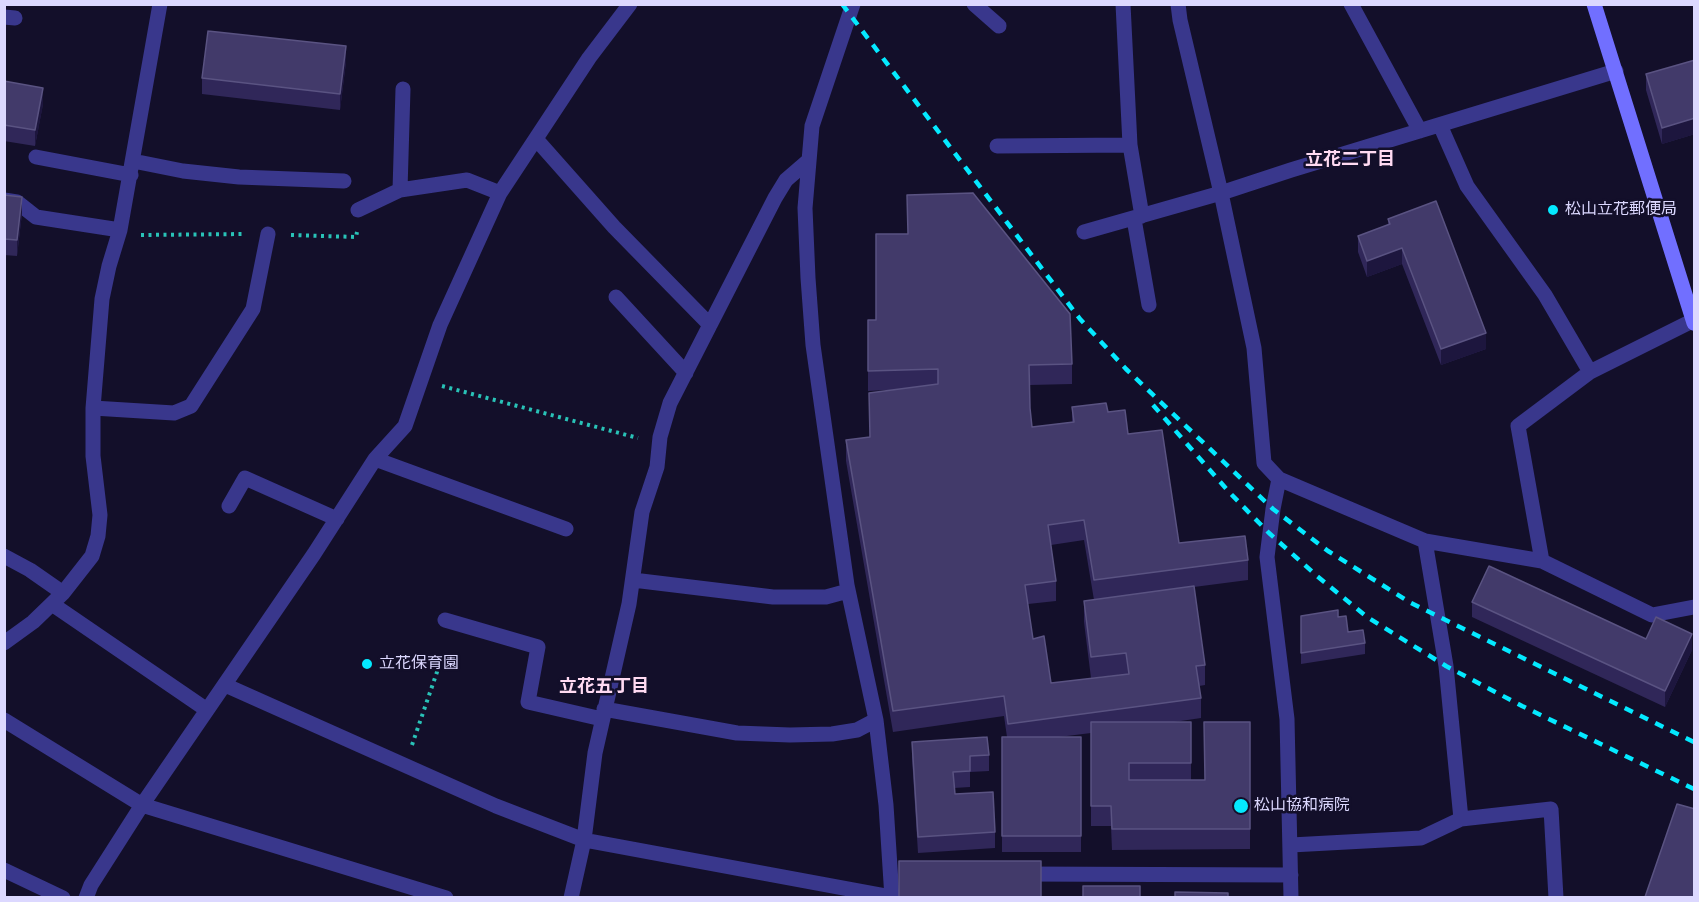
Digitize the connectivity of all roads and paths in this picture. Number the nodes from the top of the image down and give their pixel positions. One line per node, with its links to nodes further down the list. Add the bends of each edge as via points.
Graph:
1 (160, 4): 19 (street)
2 (630, 4): 14 (street)
3 (853, 4): 18 (street, via 812,126)
4 (974, 4): 9 (street)
5 (1123, 4): 15 (street)
6 (1178, 4): 23 (street)
7 (1351, 4): 13 (street)
8 (1594, 4): 10 (street)
9 (999, 26)
10 (1616, 71): 12 (street); 32 (street)
11 (403, 89): 21 (street)
12 (1440, 124): 13 (street); 34 (street, via 1467,186 1545,295)
13 (1420, 131): 23 (street)
14 (536, 139): 22 (street); 33 (street, via 614,227)
15 (1130, 145): 16 (street); 26 (street)
16 (997, 146)
17 (36, 157): 19 (street)
18 (808, 161): 33 (street, via 786,180 775,198); 48 (street, via 805,208 813,345)
19 (132, 168): 20 (street); 27 (street)
20 (344, 181)
21 (400, 190): 22 (street, via 467,180); 25 (street)
22 (500, 193): 36 (street, via 440,325)
23 (1221, 193): 26 (street); 40 (street, via 1254,348 1264,463)
24 (4, 200): 27 (street, via 17,202 36,217)
25 (358, 210)
26 (1138, 218): 28 (street); 31 (street)
27 (120, 230): 37 (street, via 102,299)
28 (1084, 232)
29 (268, 234): 37 (street, via 253,309 191,406 174,413)
30 (616, 297): 35 (street)
31 (1149, 305)
32 (1694, 321): 34 (street)
33 (710, 325): 35 (street)
34 (1590, 372): 46 (street, via 1518,426)
35 (686, 373): 38 (street, via 670,403)
36 (421, 380): 38 (path); 39 (street, via 405,426)
37 (93, 408): 49 (street, via 98,536 92,556)
38 (659, 444): 47 (street, via 657,467 642,512)
39 (375, 459): 42 (street); 43 (street)
40 (1279, 480): 44 (street); 63 (street, via 1267,557 1287,719)
41 (229, 507): 42 (street, via 245,478)
42 (337, 519): 54 (street)
43 (566, 529)
44 (1425, 541): 46 (street); 61 (street, via 1446,666)
45 (4, 556): 49 (street, via 30,570)
46 (1542, 561): 50 (street, via 1652,615)
47 (633, 580): 48 (street, via 773,597 826,597); 56 (street)
48 (848, 591): 58 (street)
49 (58, 598): 52 (street); 55 (street)
50 (1695, 608)
51 (445, 620): 56 (street, via 538,647 528,702)
52 (4, 643)
53 (438, 669): 59 (path)
54 (225, 685): 55 (street); 59 (street)
55 (207, 710): 60 (street)
56 (603, 714): 58 (street, via 738,733 790,735 832,734); 62 (street)
57 (4, 720): 60 (street)
58 (876, 720): 71 (street, via 896,874)
59 (405, 766): 62 (street)
60 (142, 805): 68 (street); 69 (street)
61 (1461, 819): 63 (street, via 1421,838); 73 (street, via 1551,809)
62 (585, 840): 70 (street); 71 (street)
63 (1291, 845): 66 (street)
64 (4, 870): 67 (street)
65 (1008, 874): 66 (street)
66 (1291, 875): 72 (street)
67 (63, 897)
68 (86, 897)
69 (446, 897)
70 (571, 897)
71 (892, 897)
72 (1292, 897)
73 (1556, 897)

